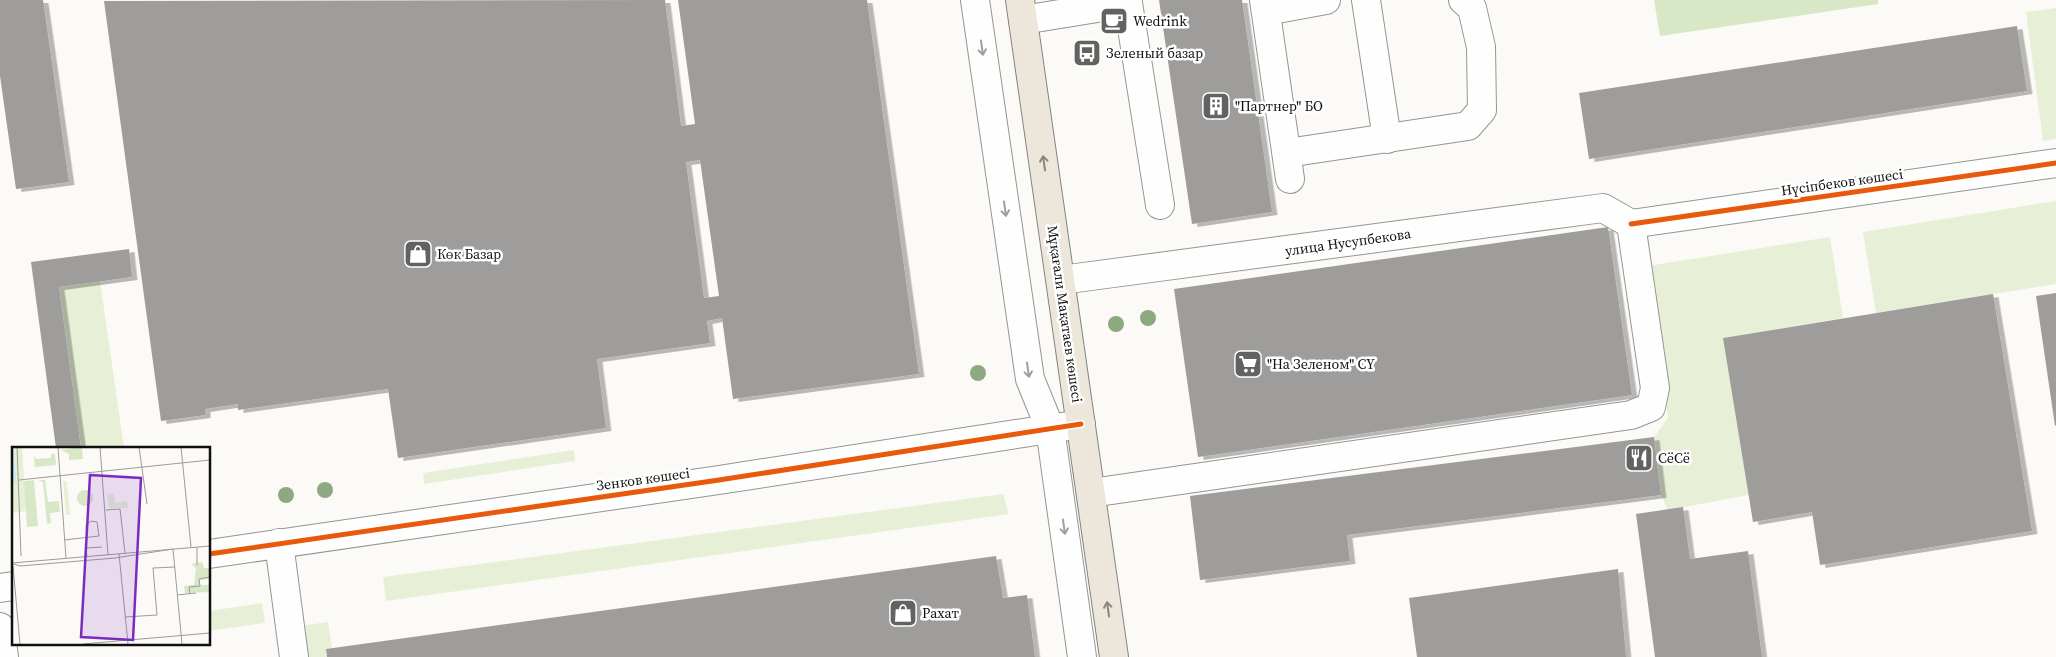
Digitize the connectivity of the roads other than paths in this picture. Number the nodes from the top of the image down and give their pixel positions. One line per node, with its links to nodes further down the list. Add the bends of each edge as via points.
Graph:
1 (975, 0): 13 (street, one-way to 13, via 1030,379)
2 (1326, 0): 5 (street)
3 (1366, 0): 7 (street)
4 (1463, 0): 7 (street, via 1472,8 1481,47 1482,110 1468,126)
5 (1265, 5): 7 (street, via 1288,166)
6 (1022, 10): 9 (street, via 1128,3); 11 (main road, Мұқағали Мақатаев көшесі, one-way to 6)
7 (1387, 139)
8 (2056, 163): 10 (street, Нүсіпбеков көшесі)
9 (1160, 205)
10 (1630, 224): 11 (street, улица Нусупбекова, via 1603,208); 14 (street, via 1655,388 1651,408 1631,415)
11 (1061, 280): 12 (main road, Мұқағали Мақатаев көшесі)
12 (1081, 424): 13 (street, Зенков көшесі); 14 (main road, Мұқағали Мақатаев көшесі)
13 (1050, 428): 15 (street, Зенков көшесі); 20 (street, one-way to 20)
14 (1091, 493): 21 (main road, Мұқағали Мақатаев көшесі, one-way to 14)
15 (279, 543): 16 (street, Зенков көшесі); 19 (street)
16 (210, 554)
17 (0, 626): 18 (street)
18 (4, 657)
19 (294, 657)
20 (1082, 657)
21 (1114, 657)

